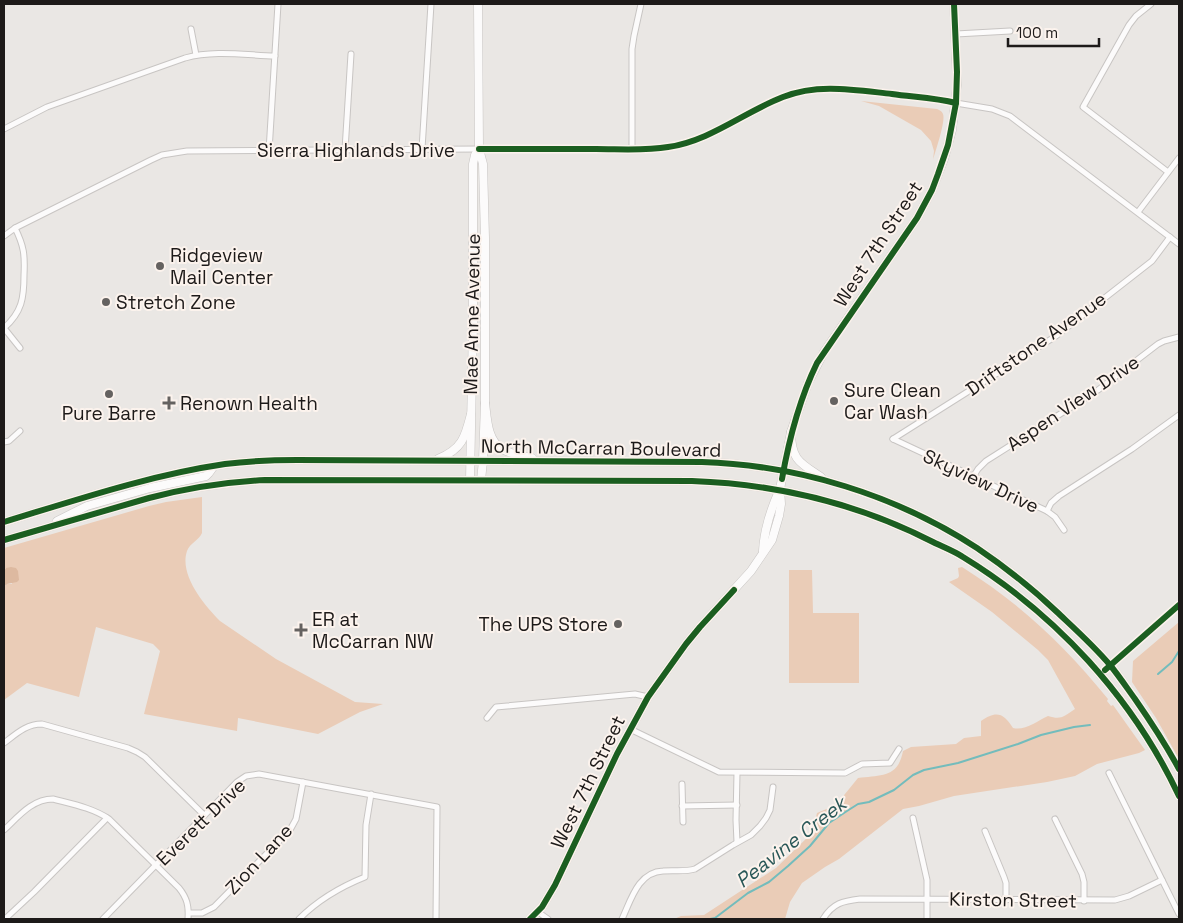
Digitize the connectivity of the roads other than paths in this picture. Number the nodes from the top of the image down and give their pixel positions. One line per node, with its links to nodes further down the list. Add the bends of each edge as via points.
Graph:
1 (278, 4): 12 (street)
2 (431, 4): 15 (street)
3 (478, 4): 16 (main road, Mae Anne Avenue)
4 (641, 4): 17 (street, via 632,49)
5 (954, 4): 9 (main road, West 7th Street)
6 (1151, 4): 21 (street, via 1129,25 1083,107)
7 (191, 29): 11 (street)
8 (1010, 31): 9 (street)
9 (956, 34): 13 (main road, West 7th Street)
10 (351, 54): 19 (street)
11 (196, 55): 12 (street); 14 (street, via 47,107)
12 (275, 56): 18 (street)
13 (956, 103): 17 (street, Sierra Highlands Drive, via 833,88 817,89 784,97 690,141 669,147); 22 (street, Sierra Highlands Drive, via 992,108 1010,116); 34 (main road, West 7th Street, via 948,145 928,198 817,363)
14 (4, 128)
15 (422, 149): 16 (street, Sierra Highlands Drive); 19 (street, Sierra Highlands Drive)
16 (478, 149): 17 (street, Sierra Highlands Drive); 30 (main road, Mae Anne Avenue, via 483,164); 31 (main road, Mae Anne Avenue, via 473,164)
17 (632, 149)
18 (269, 150): 19 (street, Sierra Highlands Drive); 23 (street, Sierra Highlands Drive, via 187,151 162,155)
19 (345, 150)
20 (1179, 158): 21 (street)
21 (1168, 172): 22 (street)
22 (1138, 212): 25 (street, Sierra Highlands Drive)
23 (15, 228): 24 (street, Sierra Highlands Drive); 27 (street, via 24,256 24,294 18,312)
24 (4, 236)
25 (1170, 238): 26 (street, Sierra Highlands Drive); 35 (street, Driftstone Avenue, via 1152,261 1061,332)
26 (1179, 244)
27 (4, 328): 29 (street)
28 (1179, 337): 43 (street, Aspen View Drive, via 1158,344 1098,390 986,461)
29 (20, 348)
30 (485, 403): 39 (main road, Mae Anne Avenue); 40 (main road, via 492,439 498,446)
31 (471, 414): 37 (main road, via 464,438 455,450 434,461); 38 (main road, Mae Anne Avenue)
32 (1179, 415): 48 (street, via 1059,496)
33 (20, 432): 36 (street)
34 (791, 432): 42 (main road, West 7th Street); 46 (main road, via 791,444 798,460)
35 (893, 439): 43 (street, Skyview Drive)
36 (4, 442)
37 (418, 461): 38 (main road, North McCarran Boulevard); 41 (main road, North McCarran Boulevard, via 280,460)
38 (471, 461): 39 (main road, North McCarran Boulevard); 44 (main road, Mae Anne Avenue)
39 (483, 461): 40 (main road, North McCarran Boulevard); 45 (main road, Mae Anne Avenue)
40 (544, 461): 42 (main road, North McCarran Boulevard, via 737,464)
41 (214, 466): 49 (main road, North McCarran Boulevard, via 148,480); 50 (main road, via 206,476 87,506)
42 (783, 472): 46 (main road, North McCarran Boulevard); 47 (main road, West 7th Street)
43 (974, 477): 48 (street, Skyview Drive)
44 (470, 480): 45 (main road, North McCarran Boulevard); 50 (main road, North McCarran Boulevard, via 282,479 226,483 149,498)
45 (481, 480): 47 (main road, North McCarran Boulevard, via 692,481)
46 (827, 481): 54 (main road, North McCarran Boulevard, via 897,506 976,547 1044,600)
47 (780, 489): 55 (main road, North McCarran Boulevard, via 862,511 912,530 962,556 1039,613); 56 (main road, West 7th Street, via 778,521 772,540 741,583 686,644)
48 (1047, 511): 51 (street, Skyview Drive)
49 (4, 522)
50 (47, 527): 52 (main road, North McCarran Boulevard)
51 (1064, 530)
52 (4, 540)
53 (1179, 605): 54 (street)
54 (1110, 665): 55 (street); 61 (main road, North McCarran Boulevard, via 1153,725)
55 (1100, 675): 68 (main road, North McCarran Boulevard, via 1134,718)
56 (648, 697): 57 (street, via 635,694 496,707); 58 (main road, West 7th Street)
57 (487, 718)
58 (630, 729): 62 (street, via 719,772); 84 (main road, West 7th Street, via 555,885)
59 (4, 743): 71 (street, via 24,728 42,724 128,748 145,757)
60 (899, 749): 62 (street, via 890,763 862,764 845,773)
61 (1179, 769)
62 (737, 773): 69 (street)
63 (1109, 773): 80 (street)
64 (303, 782): 67 (street, Everett Drive); 71 (street, Everett Drive, via 259,774 246,776); 86 (street, Zion Lane, via 296,818 290,830 214,907)
65 (682, 784): 70 (street)
66 (773, 787): 78 (street, via 766,818 751,835)
67 (372, 794): 89 (street, via 366,824 365,877 335,891); 90 (street, Everett Drive, via 437,807)
68 (1179, 796)
69 (737, 805): 70 (street); 78 (street)
70 (682, 806): 75 (street)
71 (204, 815): 79 (street, Everett Drive)
72 (107, 818): 76 (street, via 90,809 53,799 40,800); 79 (street); 87 (street)
73 (913, 818): 81 (street, via 927,880)
74 (1055, 819): 83 (street, via 1082,874)
75 (682, 822)
76 (4, 830)
77 (985, 831): 82 (street, via 1006,883)
78 (738, 842): 93 (street, via 695,869 650,874 639,883)
79 (156, 865): 86 (street, via 184,893); 88 (street, Everett Drive)
80 (1162, 880): 83 (street, Kirston Street, via 1123,899); 85 (street)
81 (927, 899): 82 (street, Kirston Street); 94 (street, Kirston Street, via 860,898 840,903); 95 (street)
82 (1006, 900): 83 (street, Kirston Street)
83 (1084, 900)
84 (538, 912): 91 (main road, West 7th Street); 92 (street)
85 (1179, 914)
86 (189, 916)
87 (5, 919)
88 (103, 919)
89 (299, 919)
90 (436, 919)
91 (530, 919)
92 (548, 919)
93 (622, 919)
94 (823, 919)
95 (927, 919)

